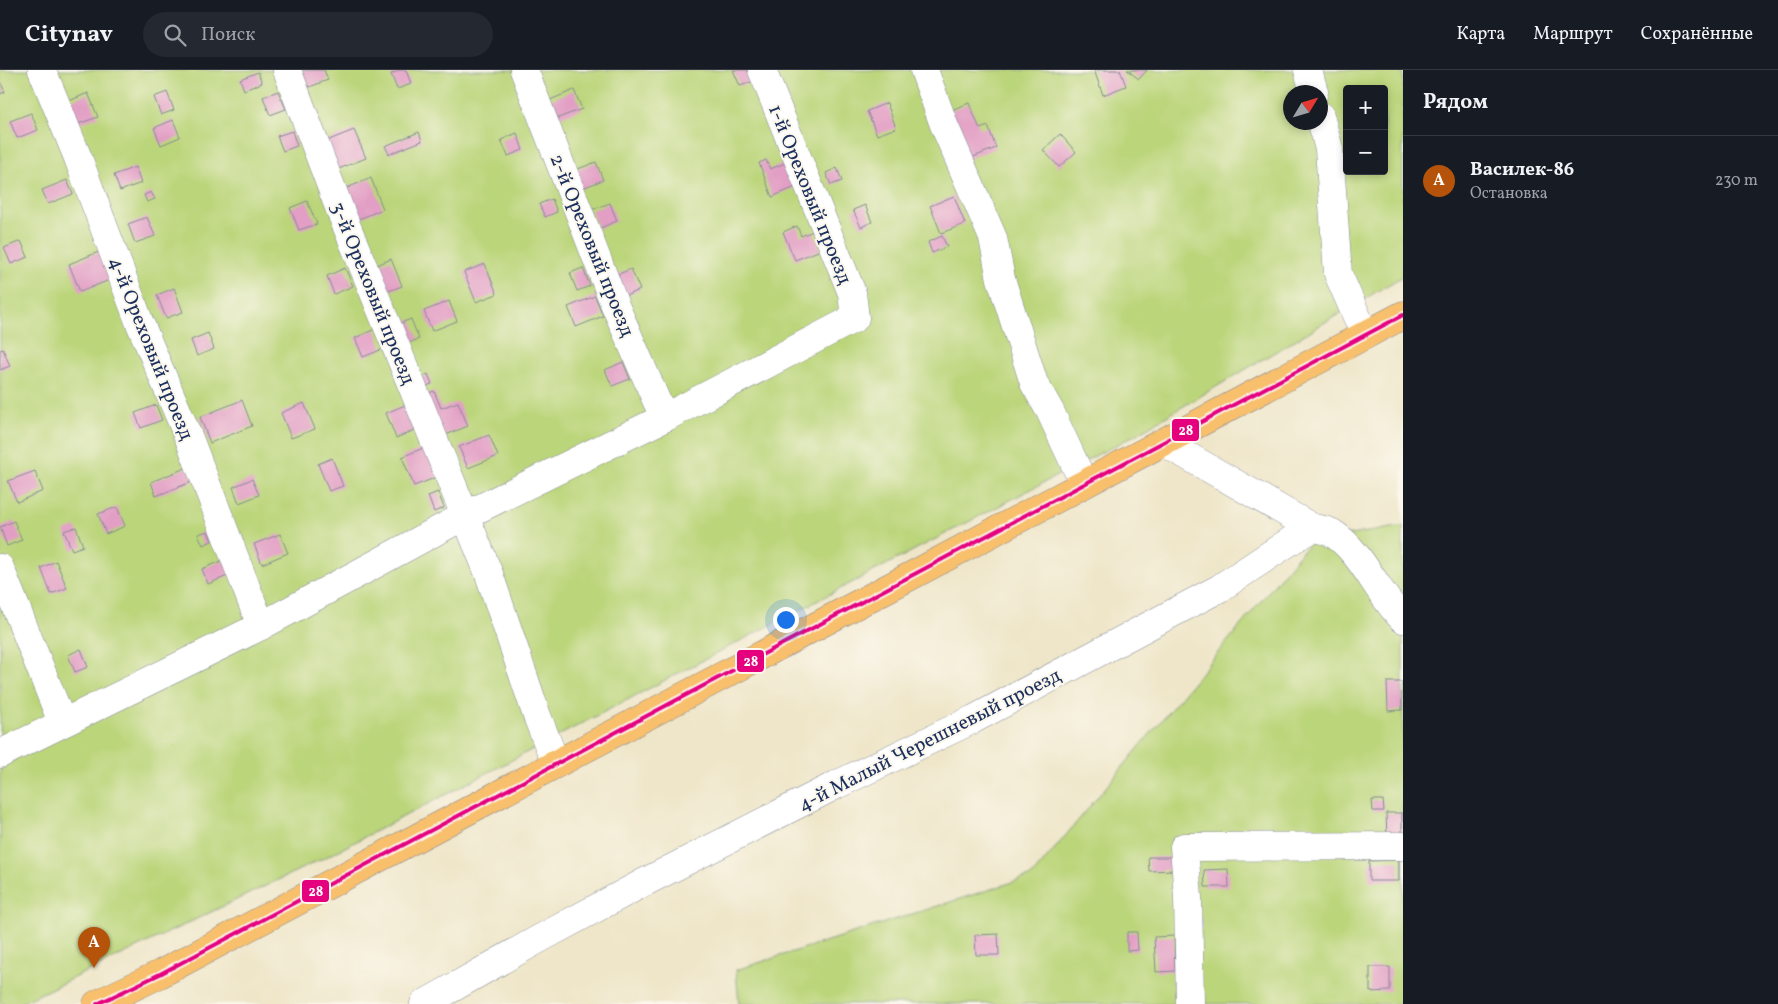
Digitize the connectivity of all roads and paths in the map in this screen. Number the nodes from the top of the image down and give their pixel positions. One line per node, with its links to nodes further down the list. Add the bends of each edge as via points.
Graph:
1 (42, 70): 18 (street, 4-й Ореховый проезд)
2 (287, 70): 14 (street, 3-й Ореховый проезд, via 340,210)
3 (524, 70): 11 (street, 2-й Ореховый проезд, via 614,303)
4 (762, 70): 11 (street, 1-й Ореховый проезд, via 852,293 855,318)
5 (924, 70): 13 (street, via 993,238 1001,279 1034,383)
6 (1308, 70): 7 (street)
7 (1312, 85)
8 (1324, 130): 10 (street, via 1329,149 1338,274)
9 (1403, 315): 10 (main road)
10 (1364, 336): 12 (main road)
11 (666, 417): 14 (street)
12 (1163, 442): 13 (main road); 15 (street)
13 (1084, 484): 21 (main road)
14 (466, 515): 18 (street); 21 (street, 3-й Ореховый проезд)
15 (1313, 528): 17 (street, via 1331,533 1354,553); 24 (street, 4-й Малый Черешневый проезд, via 1220,588 1120,642 974,719 643,884)
16 (0, 568): 19 (street)
17 (1403, 619)
18 (261, 626): 19 (street)
19 (62, 722): 20 (street)
20 (0, 754)
21 (556, 764): 23 (main road)
22 (1403, 846): 25 (street, via 1184,847)
23 (98, 1004)
24 (424, 1004)
25 (1190, 1004)

